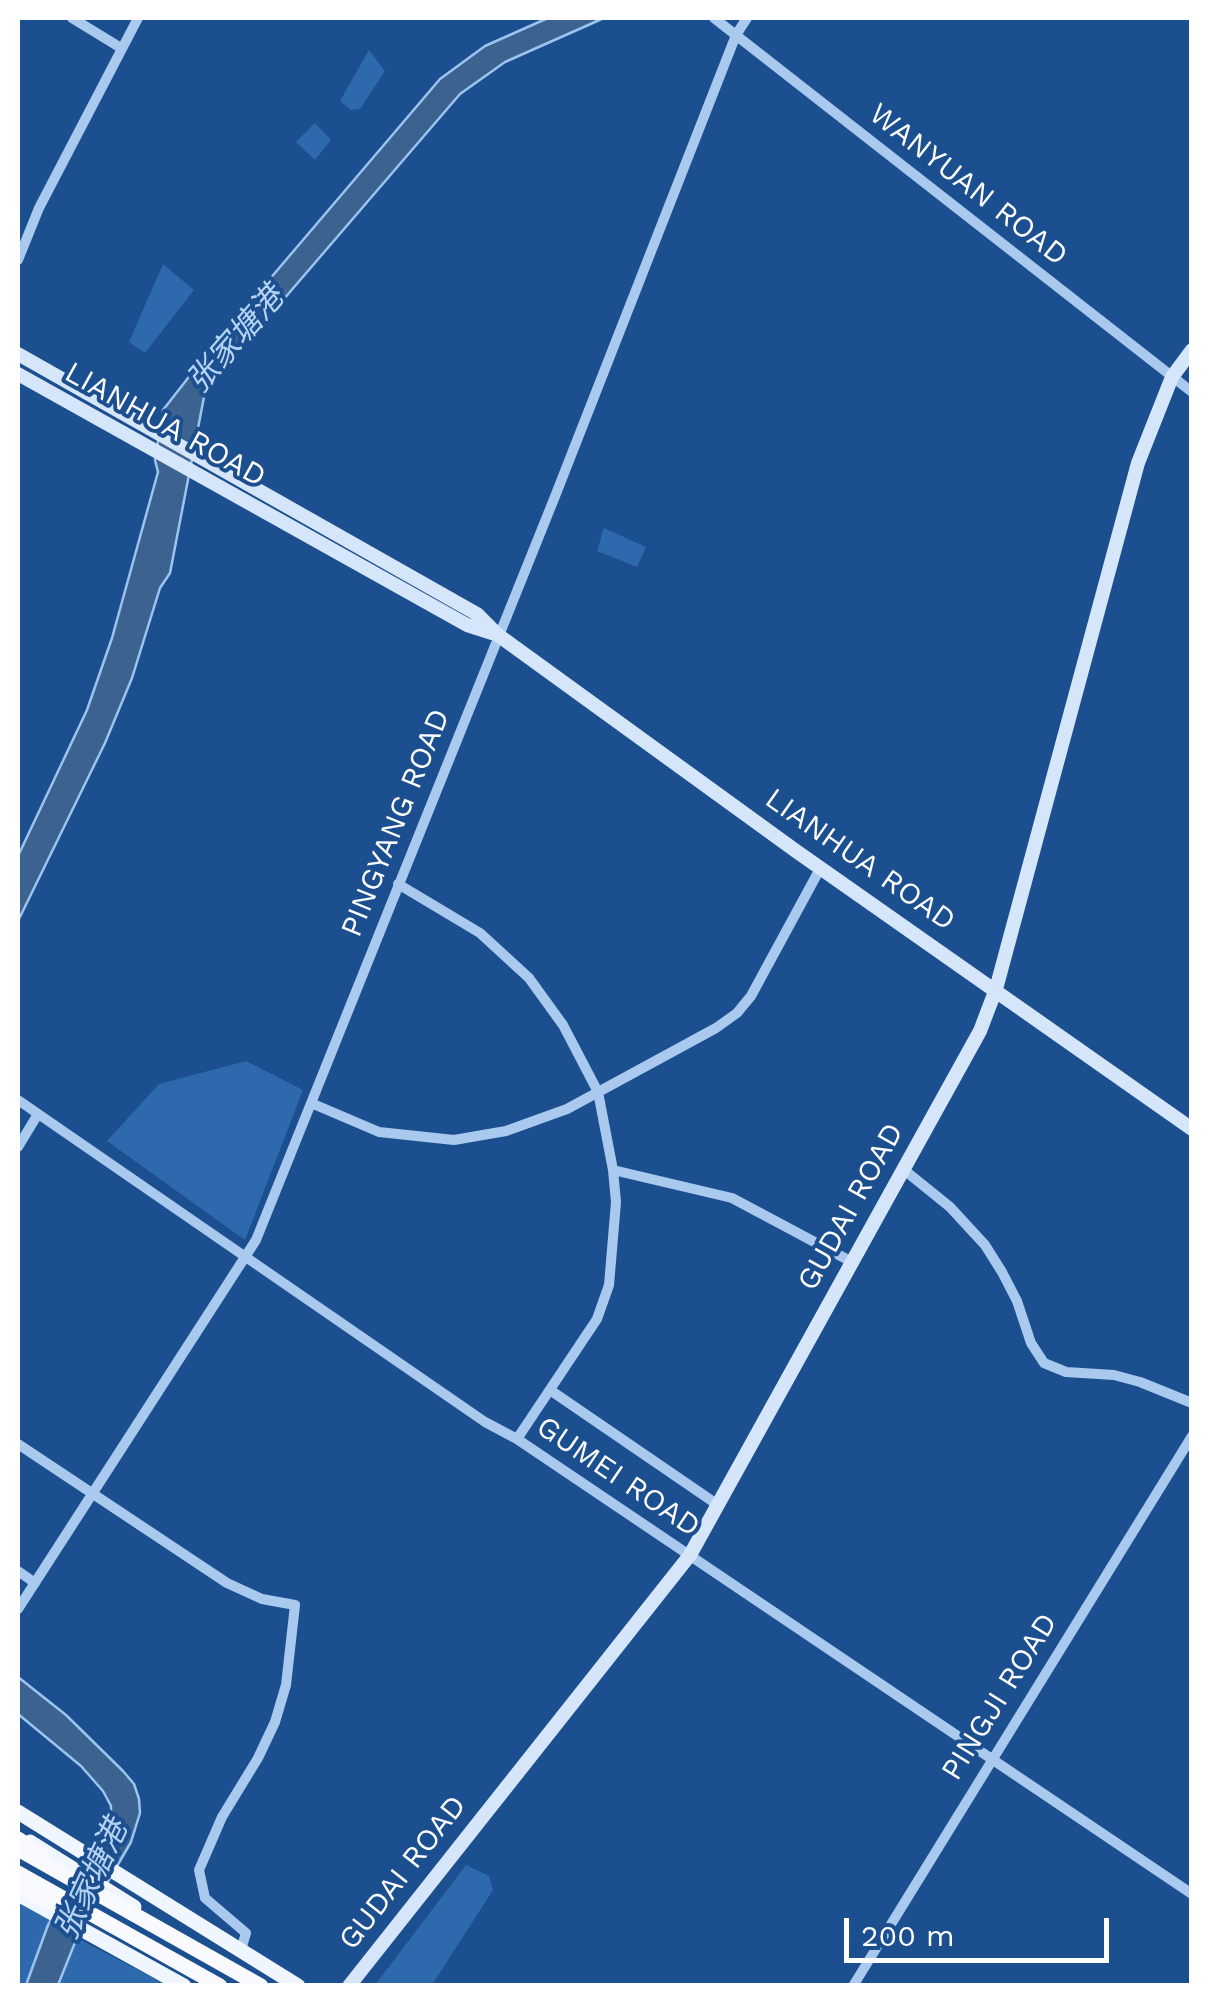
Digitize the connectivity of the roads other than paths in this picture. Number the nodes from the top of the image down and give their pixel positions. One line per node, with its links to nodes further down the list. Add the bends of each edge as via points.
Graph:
1 (72, 18): 6 (street)
2 (138, 18): 6 (street)
3 (714, 18): 5 (street, WANYUAN ROAD)
4 (747, 18): 5 (street, PINGYANG ROAD)
5 (736, 34): 11 (street, WANYUAN ROAD); 13 (street, PINGYANG ROAD)
6 (121, 48): 7 (street)
7 (18, 260)
8 (1192, 350): 11 (main road, GUDAI ROAD)
9 (18, 354): 13 (main road, LIANHUA ROAD, via 477,614)
10 (18, 374): 13 (main road, LIANHUA ROAD, via 466,625)
11 (1172, 376): 12 (street, WANYUAN ROAD); 16 (main road, GUDAI ROAD, via 1138,462)
12 (1192, 392)
13 (498, 635): 14 (main road, LIANHUA ROAD); 15 (street, PINGYANG ROAD)
14 (822, 867): 16 (main road, LIANHUA ROAD); 17 (street, via 737,1012)
15 (398, 884): 17 (street, via 451,914 529,978 563,1024); 19 (street, PINGYANG ROAD)
16 (996, 989): 21 (main road, LIANHUA ROAD); 24 (main road, GUDAI ROAD)
17 (598, 1092): 19 (street, via 536,1122 454,1140 379,1132); 23 (street)
18 (18, 1100): 20 (street, GUMEI ROAD)
19 (311, 1103): 25 (street, PINGYANG ROAD)
20 (38, 1114): 22 (street); 25 (street, GUMEI ROAD)
21 (1192, 1129)
22 (18, 1147)
23 (614, 1170): 26 (street, via 732,1198); 27 (street, via 609,1285 596,1319)
24 (903, 1170): 26 (main road, GUDAI ROAD); 28 (street, via 985,1246 1044,1362 1066,1372 1140,1382)
25 (248, 1257): 30 (street, GUMEI ROAD, via 485,1422); 32 (street, PINGYANG ROAD)
26 (852, 1262): 33 (main road, GUDAI ROAD)
27 (550, 1390): 30 (street); 33 (street)
28 (1192, 1403)
29 (1192, 1436): 38 (street, PINGJI ROAD)
30 (518, 1438): 34 (street, GUMEI ROAD)
31 (18, 1444): 32 (street)
32 (92, 1494): 36 (street, PINGYANG ROAD); 49 (street, via 227,1583 295,1605 281,1705 200,1870 205,1898 246,1933)
33 (718, 1505): 34 (main road, GUDAI ROAD)
34 (690, 1555): 38 (street, GUMEI ROAD); 55 (main road, GUDAI ROAD)
35 (18, 1571): 36 (street)
36 (35, 1582): 37 (street, PINGYANG ROAD)
37 (18, 1609)
38 (991, 1758): 47 (street, GUMEI ROAD); 56 (street, PINGJI ROAD)
39 (18, 1801): 43 (main road, via 69,1833)
40 (18, 1812): 43 (main road)
41 (18, 1837): 48 (highway, bridge)
42 (18, 1849): 48 (highway, bridge)
43 (83, 1852): 49 (main road)
44 (18, 1873): 52 (highway)
45 (18, 1885): 51 (highway)
46 (18, 1894): 50 (main road)
47 (1192, 1894)
48 (110, 1896): 53 (highway, bridge)
49 (242, 1950): 54 (main road)
50 (184, 1986)
51 (208, 1986)
52 (220, 1986)
53 (261, 1986)
54 (298, 1986)
55 (349, 1986)
56 (852, 1986)

